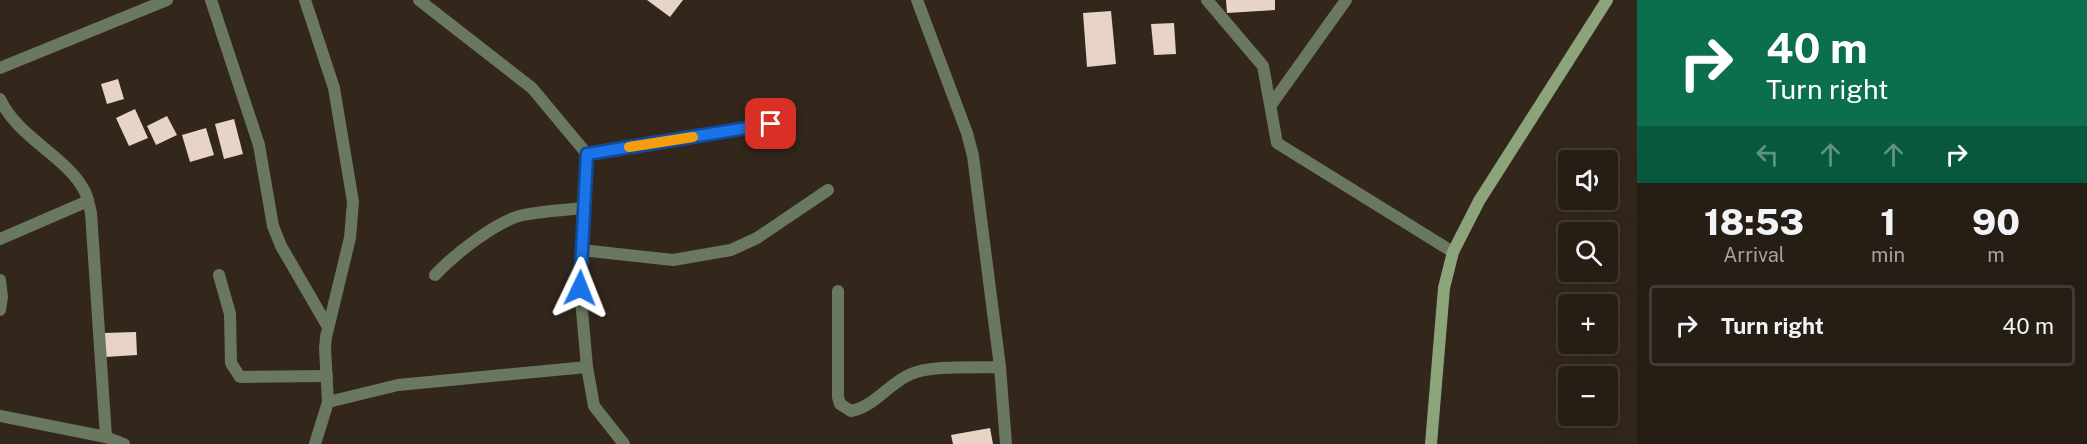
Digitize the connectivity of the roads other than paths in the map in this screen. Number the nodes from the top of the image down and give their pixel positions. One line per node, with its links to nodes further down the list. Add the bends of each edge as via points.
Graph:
1 (167, 0): 9 (street)
2 (211, 0): 25 (street, via 259,146 280,246)
3 (305, 0): 25 (street, via 334,87 353,202 350,238)
4 (419, 0): 13 (street, via 531,88)
5 (917, 0): 27 (street, via 973,156)
6 (1207, 0): 11 (street, via 1263,66)
7 (1346, 0): 11 (street)
8 (1607, 0): 19 (street, via 1479,201)
9 (1, 63)
10 (0, 99): 15 (street, via 11,117 77,179)
11 (1271, 105): 19 (street, via 1277,143)
12 (771, 124): 13 (street)
13 (587, 154): 16 (street)
14 (828, 190): 18 (street, via 758,238 731,250 674,260)
15 (88, 201): 17 (street); 31 (street)
16 (584, 208): 18 (street); 21 (street, via 509,220 462,249)
17 (0, 239)
18 (581, 250): 26 (street)
19 (1453, 252): 36 (street, via 1444,288)
20 (219, 275): 28 (street, via 230,314 231,363 240,377)
21 (435, 275)
22 (0, 280): 24 (street)
23 (838, 291): 27 (street, via 837,387 840,404 851,411 860,410 913,373)
24 (0, 310)
25 (327, 327): 28 (street)
26 (587, 367): 29 (street, via 398,385); 34 (street, via 594,406)
27 (1000, 367): 35 (street)
28 (327, 376): 29 (street)
29 (328, 402): 33 (street)
30 (0, 416): 31 (street)
31 (106, 437): 32 (street)
32 (124, 444)
33 (315, 444)
34 (624, 444)
35 (1006, 444)
36 (1431, 444)

